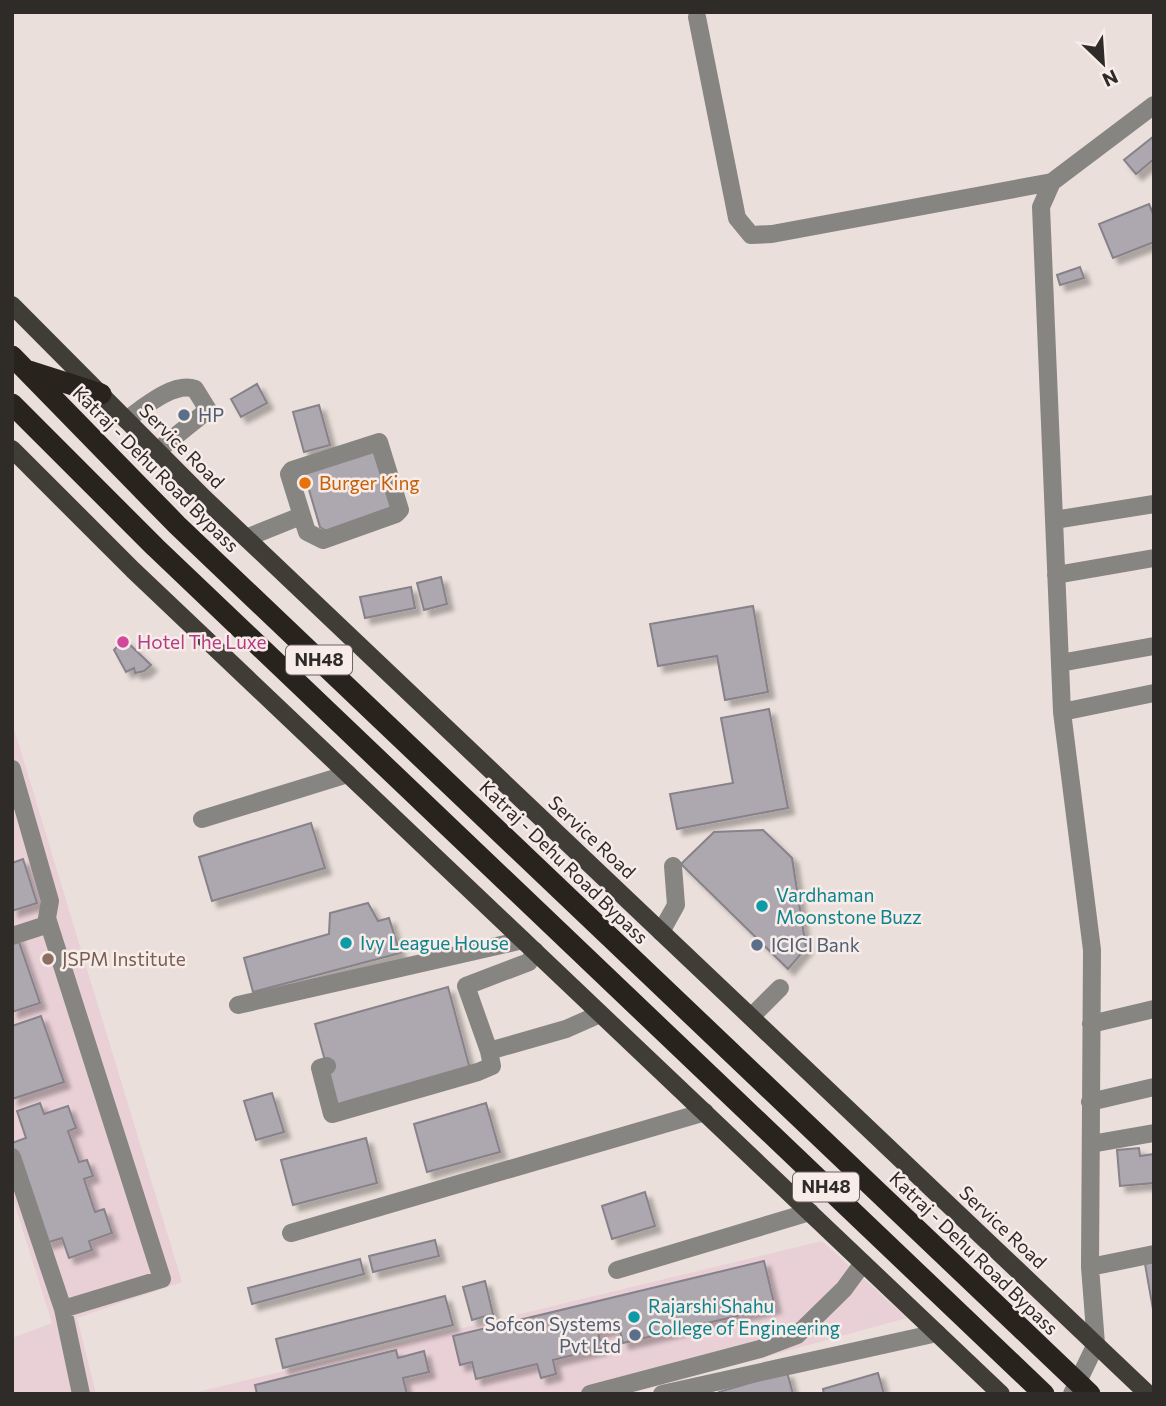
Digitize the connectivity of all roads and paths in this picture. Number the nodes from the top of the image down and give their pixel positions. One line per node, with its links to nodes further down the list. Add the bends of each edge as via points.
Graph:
1 (697, 17): 3 (street, via 737,218 751,235)
2 (1154, 105): 3 (street)
3 (1052, 183): 13 (street, via 1041,207)
4 (12, 305): 6 (main road, Service Road)
5 (20, 363): 6 (highway); 58 (highway, Katraj - Dehu Road Bypass / NH48, via 177,525)
6 (101, 394): 8 (main road, Service Road)
7 (12, 404): 56 (highway, NH48, via 165,557)
8 (126, 420): 10 (main road, Service Road); 10 (street, via 177,390 195,388 208,410)
9 (12, 449): 22 (main road, via 132,570)
10 (157, 451): 14 (main road, Service Road)
11 (1154, 503): 13 (street)
12 (301, 516): 12 (street, via 307,532 323,540 396,514 400,504 381,443 292,470 289,474); 14 (street)
13 (1054, 520): 16 (street)
14 (246, 538): 26 (main road, Service Road)
15 (1154, 558): 16 (street)
16 (1056, 575): 18 (street)
17 (1154, 646): 18 (street)
18 (1060, 663): 20 (street)
19 (1154, 693): 20 (street)
20 (1062, 712): 34 (street, via 1091,950)
21 (12, 769): 25 (street, via 50,901)
22 (348, 774): 23 (street); 28 (main road)
23 (202, 819)
24 (673, 866): 26 (street, via 676,905)
25 (49, 924): 27 (street); 49 (street, via 162,1279)
26 (661, 932): 33 (main road, Service Road)
27 (12, 936)
28 (529, 945): 30 (street); 32 (main road); 35 (street, via 529,962 466,986)
29 (780, 988): 33 (street)
30 (238, 1004)
31 (1154, 1009): 34 (street)
32 (600, 1014): 35 (street); 39 (main road)
33 (751, 1017): 51 (main road, Service Road)
34 (1091, 1024): 38 (street)
35 (489, 1051): 36 (street, via 492,1066 478,1072 332,1114 320,1068)
36 (327, 1066)
37 (1154, 1087): 38 (street)
38 (1090, 1102): 41 (street)
39 (705, 1112): 43 (main road); 44 (street)
40 (1154, 1133): 41 (street)
41 (1091, 1144): 47 (street)
42 (12, 1157): 49 (street)
43 (810, 1212): 46 (main road); 48 (street)
44 (291, 1233)
45 (1154, 1254): 47 (street)
46 (863, 1263): 50 (main road); 53 (street, via 844,1289 797,1335)
47 (1090, 1268): 51 (street)
48 (617, 1270)
49 (63, 1309): 52 (street)
50 (937, 1333): 54 (street); 55 (main road)
51 (1096, 1344): 57 (street); 59 (main road, Service Road)
52 (82, 1394)
53 (590, 1394)
54 (662, 1394)
55 (1001, 1394)
56 (1044, 1394)
57 (1072, 1394)
58 (1090, 1394)
59 (1148, 1394)

